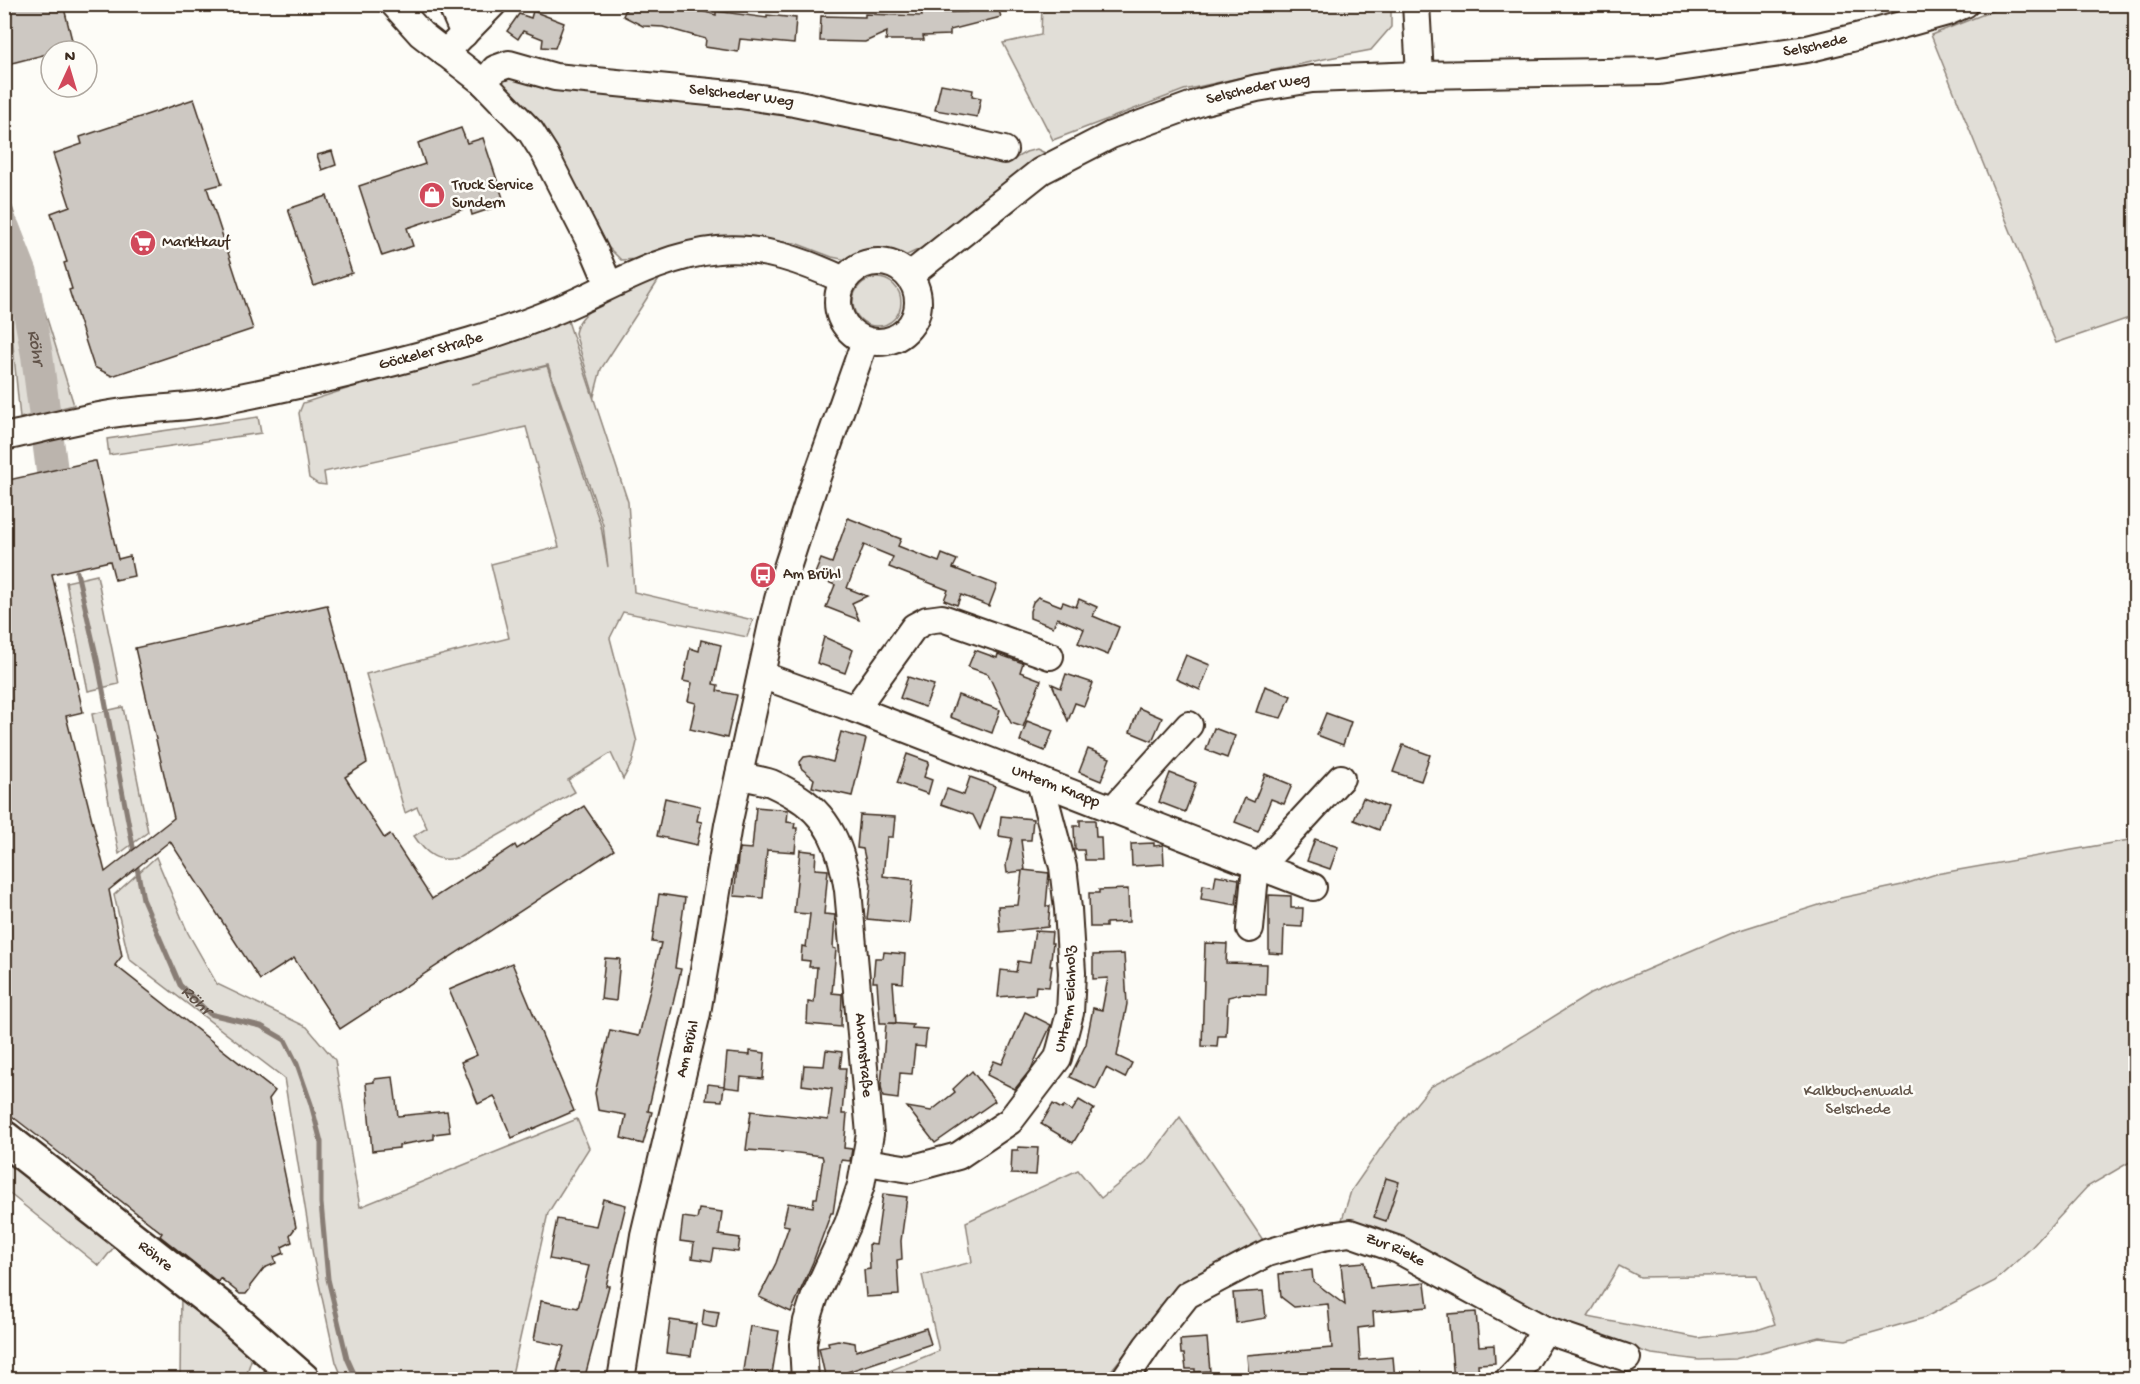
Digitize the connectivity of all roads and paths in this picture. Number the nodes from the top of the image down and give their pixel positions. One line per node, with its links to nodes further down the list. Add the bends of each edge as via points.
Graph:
1 (394, 4): 7 (street)
2 (451, 4): 6 (street)
3 (493, 4): 6 (street)
4 (1416, 4): 9 (street)
5 (1965, 4): 8 (street, Selschede, via 1807,49)
6 (464, 34): 7 (street)
7 (445, 53): 10 (street)
8 (1659, 71): 9 (street, Selscheder Weg)
9 (1420, 75): 12 (street, Selscheder Weg, via 1312,79 1257,88 1201,102 1111,135 1041,171)
10 (484, 84): 11 (street, Selscheder Weg, via 495,69 509,64 555,77 740,94 794,103); 14 (street, via 531,132 545,154)
11 (1004, 150)
12 (909, 276): 13 (street, via 899,267 873,262 854,269); 15 (street, via 919,301 914,322 889,341)
13 (844, 280): 14 (street, Göckeler Straße, via 784,256 718,250 688,254); 15 (street, via 838,310 851,332)
14 (609, 285): 16 (street, Göckeler Straße, via 507,329 338,376 207,403 123,412)
15 (865, 341): 18 (street, Am Brühl, via 783,580)
16 (16, 435)
17 (1050, 656): 19 (street, via 942,618 927,620 914,627)
18 (761, 675): 19 (street, Unterm Knapp); 21 (street, Am Brühl)
19 (855, 709): 23 (street, Unterm Knapp)
20 (1189, 725): 24 (street)
21 (739, 776): 29 (street, Ahornstraße, via 773,784 803,800 824,821 842,856 870,1134); 33 (street, Am Brühl, via 697,1013 644,1235)
22 (1341, 778): 25 (street)
23 (1040, 781): 24 (street, Unterm Knapp); 29 (street, Unterm Eichholz, via 1063,867 1068,909 1070,1013 1058,1058 1010,1121 958,1156 910,1169)
24 (1113, 809): 25 (street, Unterm Knapp)
25 (1258, 865): 26 (street, Unterm Knapp); 27 (street)
26 (1313, 887)
27 (1250, 929)
28 (4, 1138): 32 (main road, Röhre, via 228,1314)
29 (866, 1162): 34 (street, Ahornstraße, via 848,1224 807,1321 803,1345)
30 (1545, 1330): 31 (street, Zur Rieke); 35 (street, Zur Rieke, via 1399,1250 1350,1233 1267,1253 1187,1295); 36 (street)
31 (1627, 1358)
32 (303, 1380)
33 (621, 1380)
34 (805, 1380)
35 (1124, 1380)
36 (1508, 1380)

